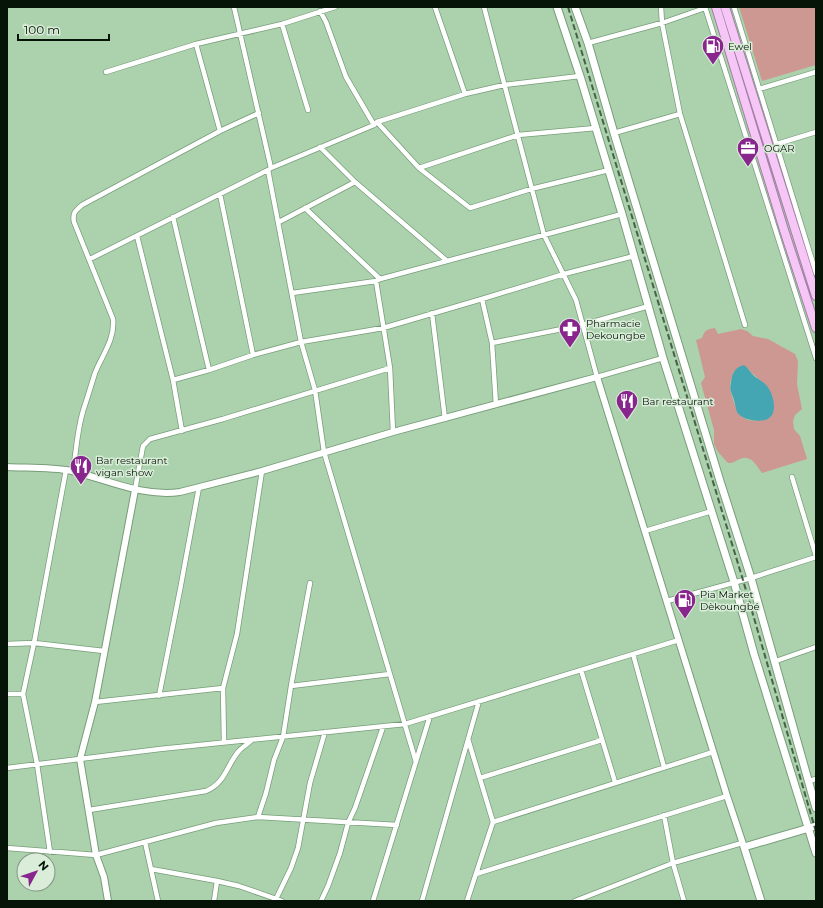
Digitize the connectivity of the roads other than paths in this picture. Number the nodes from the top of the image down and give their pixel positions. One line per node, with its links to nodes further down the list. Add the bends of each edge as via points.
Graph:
1 (234, 7): 15 (street)
2 (334, 7): 12 (street)
3 (435, 7): 23 (street)
4 (484, 7): 21 (street)
5 (557, 7): 20 (main road)
6 (575, 7): 16 (main road)
7 (661, 7): 13 (street)
8 (716, 7): 61 (highway)
9 (725, 7): 54 (highway)
10 (734, 7): 22 (street)
11 (705, 8): 13 (street); 66 (street)
12 (320, 11): 14 (street); 27 (street, via 346,77)
13 (662, 23): 16 (street); 26 (street)
14 (282, 24): 15 (street); 24 (street)
15 (240, 34): 17 (street); 25 (street)
16 (588, 43): 31 (main road)
17 (196, 44): 18 (street); 29 (street)
18 (106, 72)
19 (816, 72): 22 (street)
20 (580, 76): 21 (street); 28 (main road)
21 (504, 86): 23 (street); 32 (street)
22 (759, 89): 33 (street)
23 (465, 94): 27 (street)
24 (308, 110)
25 (259, 113): 29 (street); 36 (street)
26 (680, 114): 31 (street); 59 (street)
27 (375, 123): 34 (street); 35 (street)
28 (596, 128): 32 (street); 37 (main road)
29 (220, 131): 48 (street, via 76,209 73,218)
30 (816, 132): 33 (street)
31 (614, 133): 87 (main road)
32 (518, 134): 35 (street); 39 (street)
33 (777, 144): 50 (street)
34 (320, 147): 36 (street); 38 (street)
35 (419, 168): 39 (street, via 470,208)
36 (269, 169): 40 (street); 44 (street)
37 (609, 170): 39 (street); 42 (main road)
38 (355, 182): 41 (street); 49 (street)
39 (531, 189): 45 (street)
40 (220, 194): 43 (street); 64 (street)
41 (305, 208): 44 (street); 52 (street)
42 (622, 214): 45 (street); 47 (main road)
43 (173, 217): 46 (street); 68 (street)
44 (279, 222): 53 (street)
45 (544, 235): 49 (street); 51 (street)
46 (137, 236): 48 (street); 70 (street)
47 (634, 256): 51 (street); 56 (main road)
48 (90, 260): 80 (street, via 113,319 114,328 82,414)
49 (446, 260): 52 (street)
50 (816, 273)
51 (564, 274): 55 (street); 58 (street, via 576,300)
52 (378, 280): 53 (street); 60 (street)
53 (292, 293): 62 (street)
54 (816, 296)
55 (482, 300): 57 (street); 63 (street)
56 (649, 306): 58 (street); 65 (main road)
57 (432, 313): 60 (street); 73 (street)
58 (582, 325): 63 (street); 69 (street)
59 (745, 325)
60 (384, 328): 62 (street); 67 (street)
61 (816, 328)
62 (301, 342): 64 (street); 71 (street)
63 (492, 343): 72 (street)
64 (253, 355): 68 (street)
65 (663, 358): 69 (street); 84 (main road)
66 (816, 358)
67 (390, 368): 71 (street); 75 (street)
68 (209, 370): 70 (street)
69 (597, 377): 72 (street); 85 (street)
70 (173, 380): 74 (street)
71 (315, 390): 74 (street); 76 (street)
72 (496, 404): 73 (street)
73 (445, 419): 75 (street)
74 (182, 431): 83 (street, via 146,442)
75 (394, 432): 76 (street)
76 (324, 452): 79 (street); 99 (street)
77 (7, 466): 78 (street)
78 (66, 470): 80 (street); 92 (street)
79 (262, 471): 82 (street); 101 (street, via 237,634)
80 (73, 472): 83 (street)
81 (792, 477): 86 (street)
82 (199, 487): 83 (street, via 172,493); 104 (street)
83 (135, 490): 95 (street)
84 (712, 511): 85 (street); 88 (main road)
85 (645, 531): 90 (street)
86 (816, 557): 87 (street)
87 (751, 578): 88 (street); 97 (main road)
88 (734, 582): 90 (street); 134 (main road, via 754,654)
89 (310, 583): 100 (street)
90 (667, 601): 91 (street)
91 (679, 640): 96 (street); 116 (street)
92 (34, 643): 93 (street); 95 (street); 103 (street)
93 (7, 644)
94 (816, 647): 97 (street)
95 (104, 652): 106 (street)
96 (632, 654): 98 (street); 120 (street)
97 (776, 661): 123 (main road)
98 (581, 670): 105 (street); 114 (street)
99 (390, 674): 100 (street); 108 (street)
100 (291, 686): 111 (street)
101 (223, 688): 104 (street); 115 (street)
102 (7, 694): 103 (street)
103 (24, 694): 119 (street)
104 (159, 696): 106 (street)
105 (479, 701): 107 (street); 112 (street)
106 (95, 702): 117 (street)
107 (430, 716): 108 (street); 118 (street)
108 (405, 724): 109 (street); 118 (street)
109 (382, 727): 110 (street); 132 (street)
110 (325, 732): 111 (street); 130 (street, via 310,783)
111 (283, 736): 113 (street); 129 (street)
112 (468, 739): 122 (street); 153 (street)
113 (252, 740): 115 (street); 127 (street, via 238,752 220,781 206,791)
114 (602, 740): 122 (street); 124 (street)
115 (224, 742): 117 (street)
116 (713, 752): 120 (street); 125 (street)
117 (80, 758): 119 (street); 127 (street)
118 (416, 762): 133 (street)
119 (37, 764): 121 (street); 138 (street)
120 (664, 767): 124 (street)
121 (7, 768)
122 (480, 778): 131 (street)
123 (812, 780): 126 (main road)
124 (615, 782): 131 (street)
125 (727, 796): 128 (street); 136 (street)
126 (816, 808)
127 (88, 810): 141 (street)
128 (664, 815): 142 (street); 144 (street)
129 (258, 817): 130 (street); 135 (street, via 216,823)
130 (304, 819): 132 (street); 146 (street, via 298,848)
131 (493, 822): 144 (street)
132 (348, 823): 133 (street); 151 (street, via 340,853)
133 (397, 825): 152 (street)
134 (812, 827): 136 (main road); 140 (main road)
135 (145, 842): 141 (street); 143 (street)
136 (743, 845): 142 (street); 157 (main road)
137 (7, 848): 138 (street)
138 (50, 852)
139 (56, 852): 141 (street)
140 (816, 853)
141 (96, 855): 147 (street, via 104,877)
142 (673, 863): 155 (street); 156 (street)
143 (151, 869): 145 (street); 148 (street)
144 (476, 874): 154 (street)
145 (216, 881): 146 (street); 149 (street)
146 (276, 899): 150 (street)
147 (108, 901)
148 (158, 901)
149 (214, 901)
150 (282, 901)
151 (321, 901)
152 (373, 901)
153 (422, 901)
154 (468, 901)
155 (575, 901)
156 (684, 901)
157 (762, 901)

